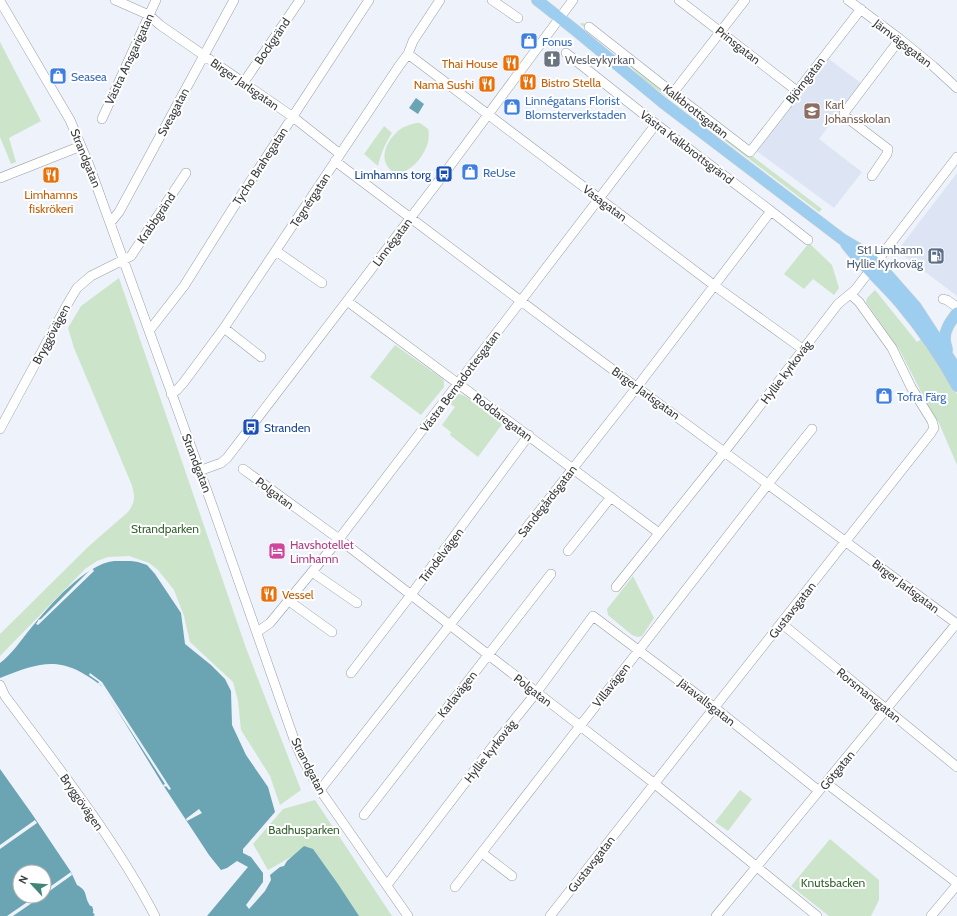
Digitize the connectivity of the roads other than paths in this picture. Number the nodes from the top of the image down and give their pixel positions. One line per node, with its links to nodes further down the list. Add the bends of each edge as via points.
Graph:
1 (0, 0): 32 (street, Strandgatan, via 70,120)
2 (115, 0): 15 (street, Birger Jarlsgatan)
3 (156, 0): 15 (street, Västra Ansgarigatan)
4 (234, 0): 23 (street, Sveagatan)
5 (300, 0): 24 (street, Bockgränd)
6 (369, 0): 29 (street, Tycho Brahegatan)
7 (440, 0): 22 (street, Tegnérgatan, via 413,41)
8 (492, 0): 16 (street)
9 (537, 0): 17 (main road, Kalkbrottsgatan)
10 (574, 0): 17 (street, Linnégatan)
11 (679, 0): 19 (street, Prinsgatan)
12 (744, 0): 19 (street)
13 (848, 0): 14 (street, Järnvägsgatan)
14 (861, 9): 20 (street, Järnvägsgatan); 26 (street, Björngatan)
15 (149, 15): 23 (street, Birger Jarlsgatan); 30 (street, Västra Ansgarigatan)
16 (518, 18)
17 (560, 18): 28 (street, Linnégatan); 45 (main road, Kalkbrottsgatan, via 662,102 842,239 858,259)
18 (589, 27): 27 (street)
19 (720, 32): 26 (street, Prinsgatan); 27 (street)
20 (900, 39): 25 (street, Järnvägsgatan); 36 (street, via 844,113 888,149)
21 (566, 53): 31 (street, Västra Kalkbrottsgränd)
22 (408, 54): 28 (street, Vasagatan); 34 (street, Tegnérgatan)
23 (203, 55): 24 (street, Birger Jarlsgatan); 41 (street, Sveagatan, via 119,212)
24 (244, 82): 29 (street, Birger Jarlsgatan)
25 (957, 88)
26 (797, 91): 27 (street, Björngatan, via 750,152)
27 (673, 93)
28 (488, 115): 38 (street, Vasagatan); 40 (street, Linnégatan)
29 (292, 117): 34 (street, Birger Jarlsgatan); 55 (street, Tycho Brahegatan, via 184,286)
30 (102, 119)
31 (656, 124): 38 (street, Västra Bernadottesgatan); 39 (street, Västra Kalkbrottsgränd)
32 (81, 146): 37 (street); 41 (street, Strandgatan)
33 (957, 157): 45 (street, Hyllie kyrkoväg)
34 (338, 158): 40 (street, Birger Jarlsgatan); 43 (street, Tegnérgatan)
35 (186, 173): 44 (street, Krabbgränd, via 131,256)
36 (872, 176)
37 (0, 178)
38 (599, 198): 47 (street, Vasagatan); 50 (street, Västra Bernadottesgatan)
39 (771, 210): 42 (street, Västra Kalkbrottsgränd); 47 (street, Sandegårdsgatan)
40 (411, 217): 50 (street, Birger Jarlsgatan); 51 (street, Linnégatan)
41 (110, 223): 44 (street, Strandgatan)
42 (808, 240)
43 (276, 251): 46 (street); 54 (street, Tegnérgatan)
44 (123, 260): 55 (street, Strandgatan); 64 (street, Bryggövägen, via 98,271 77,288)
45 (872, 266): 48 (street, Hyllie kyrkoväg); 57 (main road, Kalkbrottsgatan, via 916,308); 61 (main road, Kalkbrottsgatan, via 920,329)
46 (322, 283)
47 (716, 286): 56 (street, Vasagatan); 62 (street, Sandegårdsgatan)
48 (850, 294): 56 (street, Hyllie kyrkoväg, via 838,304); 75 (street, Gustavsgatan, via 859,302 892,348 934,428)
49 (943, 299): 52 (street)
50 (522, 300): 60 (street, Västra Bernadottesgatan); 62 (street, Birger Jarlsgatan)
51 (347, 301): 60 (street, Roddaregatan); 70 (street, Linnégatan, via 227,458)
52 (957, 307)
53 (957, 313): 57 (main road, via 945,334)
54 (224, 328): 58 (street); 63 (street, Tegnérgatan, via 184,382)
55 (149, 331): 63 (street, Strandgatan)
56 (804, 350): 67 (street, Hyllie kyrkoväg)
57 (948, 355): 59 (main road, Kalkbrottsgatan)
58 (261, 357)
59 (957, 370)
60 (459, 383): 66 (street, Roddaregatan); 74 (street, Västra Bernadottesgatan)
61 (957, 386)
62 (637, 387): 67 (street, Birger Jarlsgatan); 68 (street, Sandegårdsgatan)
63 (171, 394): 70 (street, Strandgatan)
64 (0, 429)
65 (812, 429): 71 (street, Villavägen)
66 (529, 436): 68 (street, Roddaregatan); 80 (street, Trindelvägen)
67 (725, 451): 71 (street, Birger Jarlsgatan); 73 (street, Hyllie kyrkoväg)
68 (573, 468): 72 (street, Roddaregatan); 86 (street, Sandegårdsgatan)
69 (243, 469): 74 (street, Polgatan)
70 (199, 472): 87 (street, Strandgatan)
71 (768, 484): 75 (street, Birger Jarlsgatan); 89 (street, Villavägen)
72 (611, 497): 73 (street, Roddaregatan); 76 (street)
73 (659, 533): 79 (street, Hyllie kyrkoväg)
74 (338, 539): 77 (street, Västra Bernadottesgatan); 80 (street, Polgatan)
75 (846, 541): 84 (street, Gustavsgatan); 85 (street, Birger Jarlsgatan)
76 (568, 551)
77 (312, 572): 81 (street, Västra Bernadottesgatan); 82 (street)
78 (550, 574): 90 (street, Karlavägen)
79 (616, 587)
80 (410, 596): 86 (street, Polgatan); 91 (street, Trindelvägen)
81 (289, 601): 87 (street, Västra Bernadottesgatan, via 270,623); 88 (street)
82 (356, 603)
83 (593, 616): 89 (street, Järavallsgatan); 93 (street, Hyllie kyrkoväg)
84 (781, 623): 94 (street, Gustavsgatan); 95 (street, Rorsmansgatan)
85 (957, 624): 95 (street, Götgatan)
86 (450, 626): 90 (street, Polgatan); 100 (street, Sandegårdsgatan)
87 (257, 632): 100 (street, Strandgatan, via 295,742)
88 (332, 632)
89 (639, 649): 94 (street, Järavallsgatan); 96 (street, Villavägen)
90 (487, 655): 93 (street, Polgatan); 102 (street, Karlavägen)
91 (351, 673)
92 (2, 689): 109 (street, Bryggövägen, via 122,858)
93 (536, 692): 96 (street, Polgatan); 107 (street, Hyllie kyrkoväg)
94 (715, 708): 99 (street, Gustavsgatan); 101 (street, Järavallsgatan)
95 (886, 709): 97 (street, Rorsmansgatan); 98 (street, Götgatan)
96 (580, 726): 99 (street, Polgatan); 103 (street, Villavägen)
97 (957, 767)
98 (826, 783): 101 (street, Götgatan); 106 (street)
99 (655, 784): 104 (street, Polgatan); 111 (street, Gustavsgatan)
100 (320, 790): 107 (street, Strandgatan)
101 (819, 791): 104 (street, Götgatan)
102 (364, 815)
103 (482, 853): 105 (street); 108 (street, Villavägen)
104 (756, 867): 112 (street, Götgatan); 113 (street, Polgatan)
105 (512, 876)
106 (957, 884): 114 (street)
107 (387, 886): 110 (street, Strandgatan)
108 (455, 887)
109 (155, 916)
110 (408, 916)
111 (550, 916)
112 (716, 916)
113 (817, 916)
114 (931, 916)

